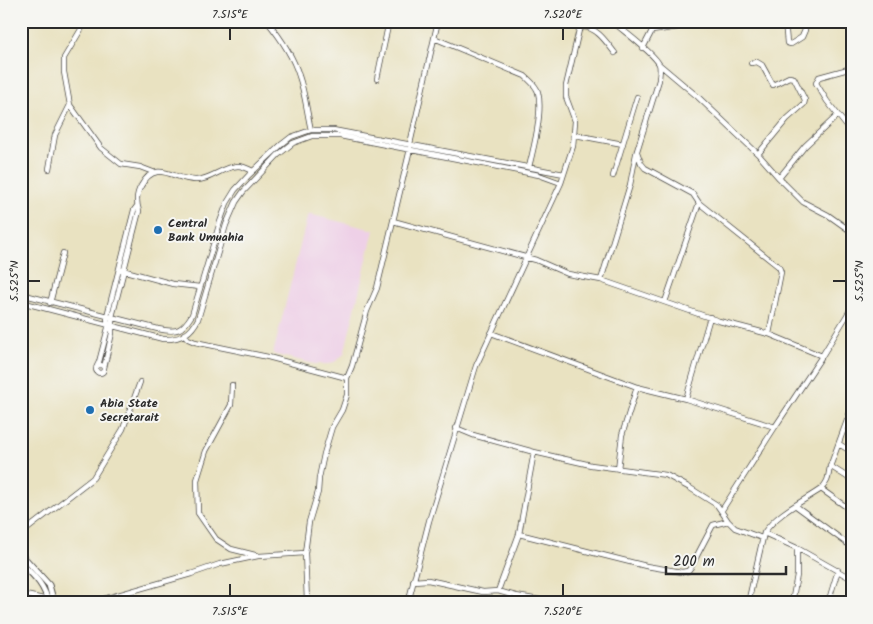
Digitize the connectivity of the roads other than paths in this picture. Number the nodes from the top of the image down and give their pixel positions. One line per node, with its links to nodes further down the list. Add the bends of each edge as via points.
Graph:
1 (86, 21): 19 (street, via 64,57)
2 (267, 21): 21 (street, via 291,56 299,76)
3 (389, 21): 17 (street)
4 (438, 21): 11 (street)
5 (612, 21): 12 (street)
6 (657, 21): 10 (street)
7 (705, 21): 10 (street)
8 (785, 21): 9 (street, via 787,43 802,37)
9 (805, 30)
10 (652, 31): 12 (street)
11 (434, 38): 26 (street); 30 (street, via 525,76 534,85 538,91 538,123)
12 (643, 48): 15 (street)
13 (615, 52): 23 (street, via 588,27 579,30 566,91 575,121)
14 (751, 63): 28 (street, via 762,64 773,86 789,77 794,78 805,100)
15 (660, 65): 27 (street, via 659,80); 28 (street)
16 (852, 68): 20 (street, via 819,77 816,84)
17 (377, 79)
18 (637, 97): 25 (street)
19 (70, 105): 31 (street, via 56,135); 33 (street, via 101,148 121,164)
20 (838, 115): 22 (street); 36 (street, via 805,146)
21 (311, 130): 24 (street, via 333,130); 32 (street, via 291,137)
22 (852, 133)
23 (575, 135): 25 (street); 34 (street)
24 (366, 138): 26 (street); 58 (street, via 330,135 304,138 284,148 254,179 229,215 198,319)
25 (623, 144): 35 (street)
26 (410, 147): 29 (street); 39 (street)
27 (637, 152): 38 (street, via 645,168 693,194); 44 (street)
28 (758, 154): 36 (street)
29 (486, 162): 30 (street); 37 (street)
30 (529, 167): 34 (street)
31 (49, 168)
32 (253, 171): 33 (street, via 238,166 196,181 166,172); 45 (street, via 227,203)
33 (153, 172): 43 (street, via 148,174 137,192 139,211)
34 (564, 174): 37 (street)
35 (613, 176)
36 (779, 178): 40 (street, via 803,202)
37 (561, 183): 42 (street)
38 (698, 204): 49 (street); 57 (street, via 779,267 781,272)
39 (393, 221): 42 (street); 60 (street, via 377,288)
40 (852, 232)
41 (63, 253): 48 (street)
42 (525, 257): 44 (street, via 568,274); 56 (street)
43 (121, 270): 45 (street, via 173,284); 52 (street)
44 (601, 280): 49 (street)
45 (200, 287): 55 (street, via 192,315)
46 (21, 294): 48 (street)
47 (21, 302): 51 (street)
48 (50, 302): 51 (street); 52 (street)
49 (665, 302): 53 (street)
50 (852, 307): 59 (street)
51 (49, 309): 54 (street)
52 (109, 317): 54 (street); 55 (street, via 170,332)
53 (710, 317): 57 (street); 64 (street)
54 (110, 325): 54 (street, via 104,368 99,373 96,370); 58 (street, via 164,339 173,340)
55 (181, 328): 58 (street)
56 (491, 333): 63 (street); 67 (street, via 476,366)
57 (769, 334): 59 (street)
58 (185, 335): 60 (street, via 195,342 268,356)
59 (822, 356): 66 (street)
60 (347, 378): 84 (street, via 347,395 332,428 318,478)
61 (140, 382): 79 (street, via 123,429 93,478)
62 (232, 384): 86 (street, via 231,405 206,451 197,480 198,513 216,539 231,549)
63 (637, 387): 64 (street); 72 (street, via 622,435)
64 (686, 399): 66 (street)
65 (852, 408): 68 (street)
66 (775, 427): 76 (street)
67 (456, 428): 69 (street); 90 (street)
68 (839, 444): 70 (street); 71 (street)
69 (534, 452): 72 (street); 80 (street)
70 (852, 452)
71 (830, 466): 73 (street); 74 (street, via 830,478)
72 (618, 469): 76 (street, via 666,475)
73 (852, 480)
74 (821, 489): 75 (street); 77 (street)
75 (796, 506): 81 (street, via 770,524); 82 (street)
76 (722, 510): 78 (street)
77 (852, 510)
78 (728, 521): 80 (street, via 713,525 691,567 682,572); 81 (street, via 740,531)
79 (21, 534)
80 (518, 534): 91 (street)
81 (763, 536): 83 (street); 101 (street)
82 (852, 547)
83 (797, 548): 88 (street); 102 (street)
84 (305, 553): 86 (street); 98 (street)
85 (21, 554): 94 (street, via 45,580)
86 (259, 556): 93 (street, via 220,564)
87 (21, 563): 94 (street, via 38,580)
88 (838, 570): 89 (street); 103 (street)
89 (852, 579)
90 (414, 581): 91 (street, via 428,580 483,592); 99 (street)
91 (498, 591): 100 (street)
92 (21, 594): 94 (street)
93 (109, 597): 96 (street); 97 (street)
94 (51, 601): 95 (street)
95 (78, 603)
96 (90, 603)
97 (113, 603)
98 (308, 603)
99 (408, 603)
100 (558, 603)
101 (748, 603)
102 (792, 603)
103 (828, 603)

